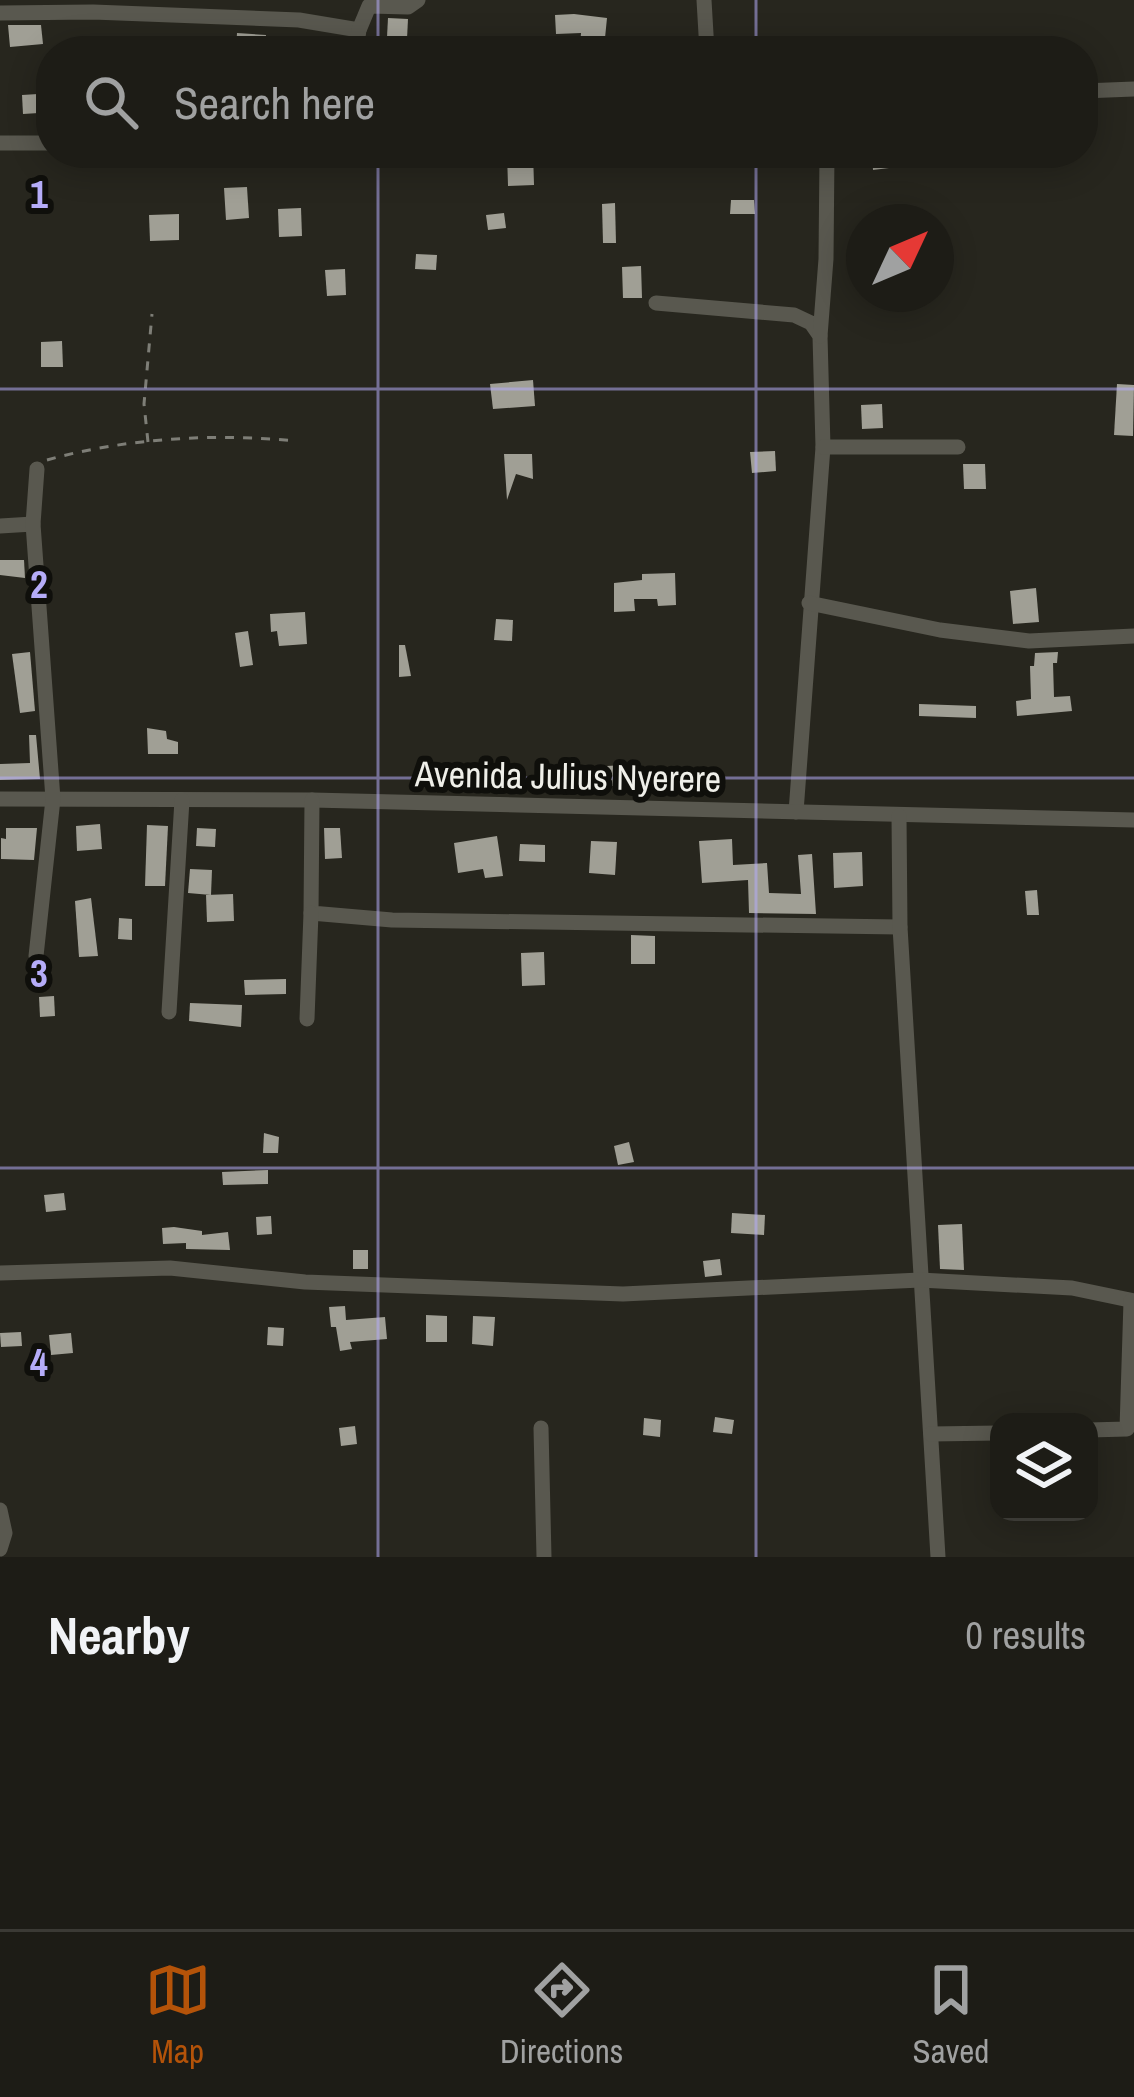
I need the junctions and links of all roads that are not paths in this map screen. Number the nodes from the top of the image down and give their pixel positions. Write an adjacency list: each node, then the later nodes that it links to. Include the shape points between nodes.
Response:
1 (418, 0): 5 (street, via 370,6)
2 (704, 0): 7 (street)
3 (219, 9): 4 (street); 5 (street)
4 (0, 13)
5 (359, 30): 6 (street)
6 (358, 36)
7 (706, 36)
8 (1134, 89): 9 (street)
9 (1098, 90)
10 (0, 143): 11 (street)
11 (36, 143)
12 (827, 168): 14 (street)
13 (656, 303): 14 (street, via 794,315)
14 (820, 336): 15 (street)
15 (823, 447): 16 (street); 20 (street)
16 (958, 447)
17 (37, 470): 18 (street)
18 (33, 524): 19 (street); 23 (street)
19 (0, 526)
20 (809, 603): 21 (street, via 1029,640); 26 (street)
21 (1134, 636)
22 (0, 799): 23 (street, Avenida Julius Nyerere)
23 (53, 800): 24 (street, Avenida Julius Nyerere); 31 (street)
24 (182, 800): 25 (street, Avenida Julius Nyerere); 32 (street)
25 (312, 800): 26 (street, Avenida Julius Nyerere); 29 (street)
26 (796, 812): 27 (street, Avenida Julius Nyerere)
27 (899, 816): 28 (street, Avenida Julius Nyerere); 30 (street)
28 (1134, 820)
29 (311, 913): 30 (street); 33 (street)
30 (900, 927): 35 (street)
31 (36, 956)
32 (169, 1012)
33 (307, 1018)
34 (0, 1273): 35 (street, via 170,1268 304,1282 622,1294)
35 (920, 1280): 36 (street, via 1072,1288); 41 (street)
36 (1132, 1301): 38 (street)
37 (541, 1428): 44 (street)
38 (1130, 1429): 39 (street)
39 (1098, 1430)
40 (990, 1432): 41 (street)
41 (931, 1434): 45 (street)
42 (0, 1510): 43 (street)
43 (0, 1549)
44 (544, 1557)
45 (938, 1557)

